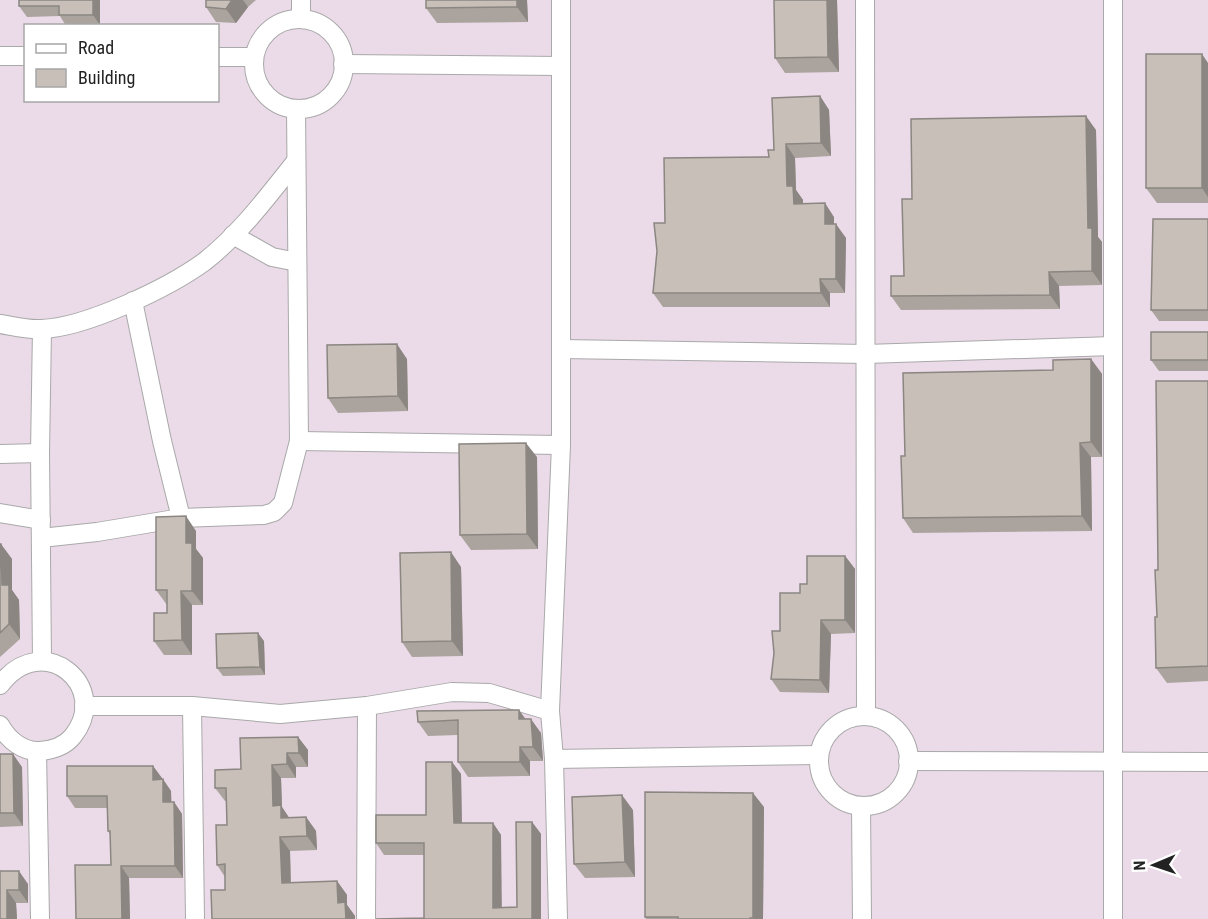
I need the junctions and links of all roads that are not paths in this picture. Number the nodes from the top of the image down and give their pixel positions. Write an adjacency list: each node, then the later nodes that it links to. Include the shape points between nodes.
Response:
1 (561, 0): 10 (street)
2 (865, 0): 20 (street)
3 (1113, 0): 18 (street)
4 (301, 9): 8 (street, via 268,30); 9 (street, via 333,35 342,50)
5 (0, 56): 6 (street)
6 (24, 56)
7 (219, 57): 8 (street)
8 (254, 57): 11 (street, via 256,77 263,92 278,104)
9 (343, 64): 10 (street); 11 (street, via 339,84 327,99 312,107)
10 (561, 66): 19 (street)
11 (296, 109): 12 (street)
12 (297, 161): 13 (street); 14 (street)
13 (233, 235): 14 (street, via 272,257); 15 (street, via 204,262)
14 (297, 262): 21 (street)
15 (132, 301): 17 (street, via 110,311); 26 (street)
16 (0, 324): 17 (street)
17 (42, 329): 23 (street)
18 (1113, 346): 20 (street); 41 (street)
19 (561, 349): 20 (street); 22 (street)
20 (866, 354): 35 (street)
21 (299, 441): 22 (street); 26 (street, via 283,503 274,512)
22 (561, 445): 34 (street)
23 (40, 453): 24 (street); 27 (street)
24 (0, 454)
25 (0, 513): 27 (street)
26 (181, 518): 28 (street)
27 (40, 520): 28 (street)
28 (41, 538): 29 (street)
29 (42, 661): 30 (street, via 26,663 10,672); 31 (street, via 61,666 75,677 83,692)
30 (0, 685)
31 (84, 706): 32 (street); 37 (street, via 80,727 68,742)
32 (192, 706): 33 (street, via 280,714); 45 (street)
33 (367, 706): 34 (street, via 452,692 489,693); 46 (street)
34 (550, 711): 39 (street)
35 (866, 716): 38 (street, via 850,718 834,728); 40 (street, via 884,721 898,732)
36 (0, 725): 37 (street, via 19,746)
37 (37, 751): 44 (street)
38 (819, 754): 39 (street); 43 (street, via 820,775 828,790)
39 (554, 759): 47 (street)
40 (908, 761): 41 (street); 43 (street, via 904,782 892,797)
41 (1113, 762): 42 (street); 49 (street)
42 (1208, 762)
43 (861, 807): 48 (street)
44 (40, 919)
45 (195, 919)
46 (366, 919)
47 (558, 919)
48 (862, 919)
49 (1113, 919)

